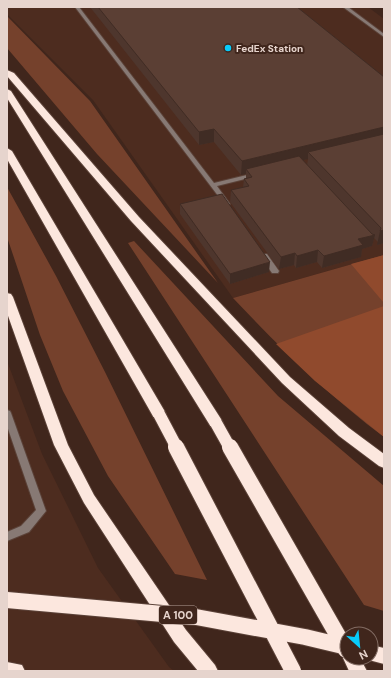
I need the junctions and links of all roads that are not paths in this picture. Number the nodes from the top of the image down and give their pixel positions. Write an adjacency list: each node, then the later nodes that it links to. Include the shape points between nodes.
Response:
1 (77, 7): 8 (lane)
2 (345, 7): 3 (lane)
3 (384, 36)
4 (7, 72): 14 (highway, via 135,219 286,380 344,432)
5 (7, 91): 17 (highway, bridge, via 216,423)
6 (7, 152): 22 (highway, bridge, via 159,414)
7 (264, 172): 8 (lane)
8 (213, 185): 9 (lane)
9 (231, 209)
10 (262, 253): 11 (lane)
11 (275, 271)
12 (7, 297): 21 (highway, via 60,445 89,499 180,636)
13 (7, 413): 15 (lane, via 41,511 25,529)
14 (384, 462)
15 (7, 537)
16 (7, 600): 18 (highway, A 100, bridge, via 196,617)
17 (339, 637)
18 (339, 645)
19 (7, 670): 20 (highway)
20 (16, 671)
21 (209, 671)
22 (293, 671)

